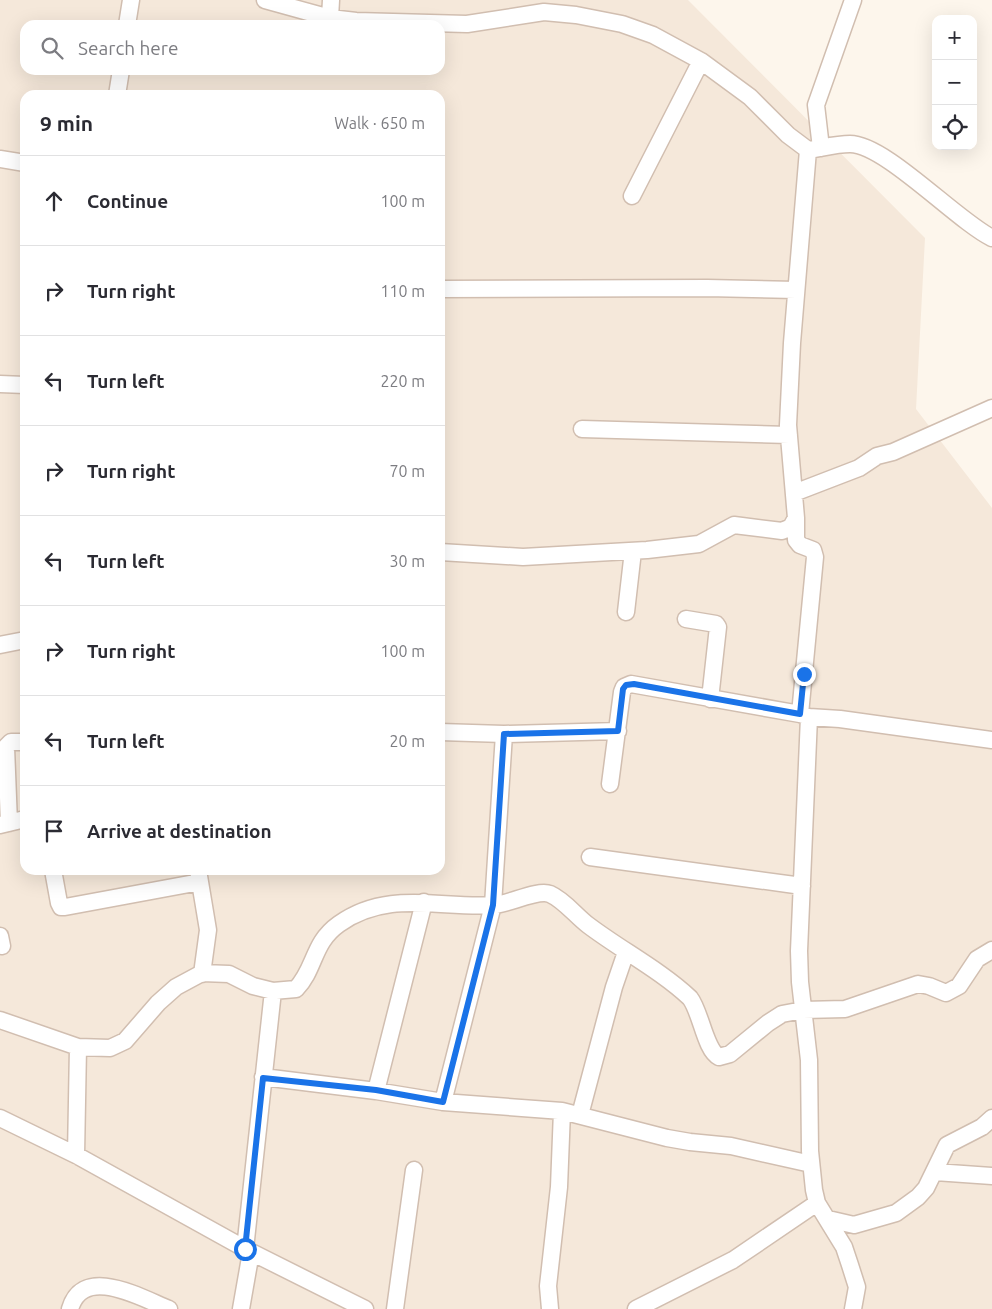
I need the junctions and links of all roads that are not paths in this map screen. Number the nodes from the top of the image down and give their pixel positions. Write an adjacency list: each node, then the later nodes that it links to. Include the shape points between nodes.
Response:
1 (130, 0): 7 (street)
2 (265, 0): 5 (street)
3 (331, 0): 6 (street)
4 (853, 0): 13 (street, via 816,105)
5 (285, 3): 6 (street)
6 (330, 18): 8 (street)
7 (128, 20)
8 (347, 20)
9 (445, 23): 10 (street, via 467,24 544,12 576,15 622,24 653,35)
10 (701, 61): 13 (street, via 744,93 788,134); 16 (street)
11 (120, 75): 12 (street)
12 (118, 90)
13 (814, 149): 17 (street, via 851,143 874,151); 19 (street)
14 (0, 159): 15 (street)
15 (20, 162)
16 (632, 196)
17 (992, 238)
18 (445, 289): 19 (street)
19 (796, 290): 24 (street)
20 (0, 384): 21 (street)
21 (20, 385)
22 (992, 408): 25 (street, via 877,456 860,468)
23 (582, 429): 24 (street)
24 (789, 435): 25 (street)
25 (794, 492): 26 (street)
26 (796, 518): 27 (street, via 790,527 782,531 738,524 699,544); 34 (street, via 796,542 813,550 815,557)
27 (633, 551): 28 (street, via 523,557); 29 (street)
28 (445, 552)
29 (626, 612)
30 (686, 619): 33 (street, via 718,627)
31 (20, 641): 32 (street)
32 (0, 645)
33 (710, 699): 34 (street); 35 (street, via 629,684 622,692)
34 (804, 716): 38 (street, via 840,718); 46 (street)
35 (618, 731): 37 (street); 40 (street)
36 (445, 732): 37 (street)
37 (504, 734): 48 (street)
38 (992, 740)
39 (20, 742): 42 (street, via 11,742 6,747)
40 (610, 784)
41 (20, 821): 42 (street)
42 (4, 824)
43 (590, 858): 46 (street)
44 (54, 875): 45 (street, via 59,903 65,907)
45 (199, 876): 51 (street, via 208,930)
46 (802, 886): 53 (street, via 799,970)
47 (424, 902): 48 (street); 52 (street, via 385,904 345,920 318,945 296,989); 57 (street)
48 (493, 905): 50 (street, via 551,894); 58 (street)
49 (992, 950): 53 (street, via 978,959 959,986 946,993 918,984 845,1009)
50 (626, 952): 53 (street, via 690,998 712,1050 718,1056 730,1054 777,1016); 60 (street)
51 (202, 974): 52 (street, via 229,974 253,986); 55 (street, via 176,986 118,1046)
52 (273, 991): 56 (street)
53 (803, 1010): 64 (street, via 809,1060)
54 (0, 1020): 55 (street)
55 (78, 1047): 63 (street)
56 (263, 1078): 57 (street); 70 (street)
57 (376, 1090): 58 (street)
58 (443, 1102): 59 (street)
59 (562, 1111): 60 (street); 76 (street, via 559,1187 548,1286)
60 (580, 1115): 64 (street, via 667,1138 731,1146)
61 (0, 1118): 63 (street)
62 (992, 1118): 66 (street, via 982,1127 947,1145)
63 (76, 1155): 70 (street)
64 (811, 1164): 68 (street)
65 (414, 1170): 75 (street)
66 (935, 1172): 67 (street); 69 (street, via 918,1197 896,1213 854,1225)
67 (992, 1176)
68 (817, 1202): 69 (street); 77 (street, via 733,1260)
69 (828, 1219): 78 (street, via 844,1247 857,1287)
70 (248, 1250): 73 (street); 74 (street)
71 (70, 1309): 72 (street, via 82,1289 97,1286 112,1288)
72 (169, 1309)
73 (241, 1309)
74 (365, 1309)
75 (395, 1309)
76 (550, 1309)
77 (636, 1309)
78 (853, 1309)

